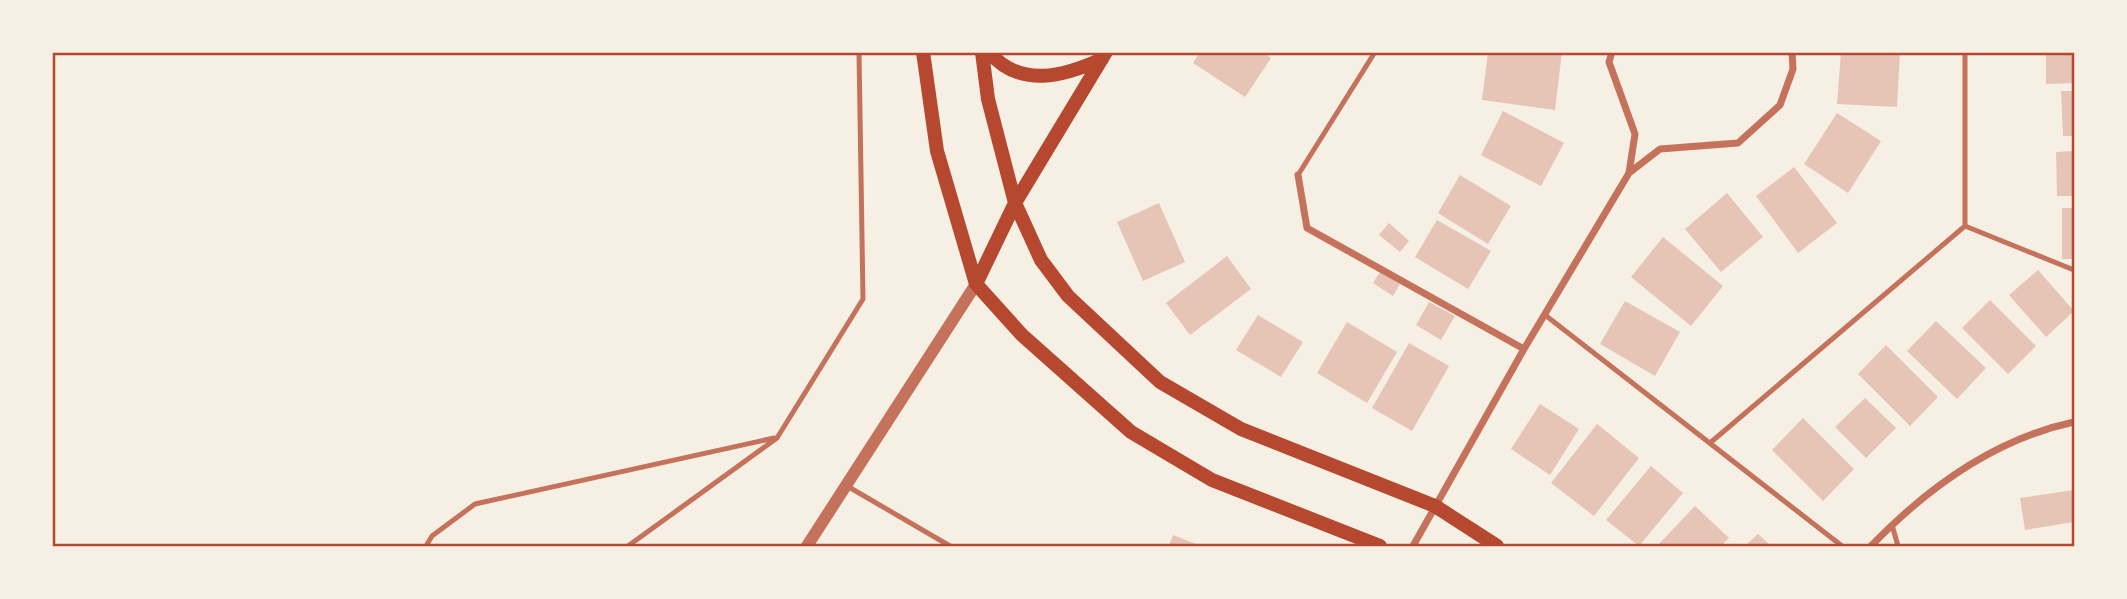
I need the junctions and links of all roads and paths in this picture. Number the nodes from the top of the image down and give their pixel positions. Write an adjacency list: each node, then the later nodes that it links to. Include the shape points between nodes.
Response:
1 (859, 52): 19 (lane, via 863,299)
2 (923, 52): 15 (main road, via 937,151)
3 (982, 52): 12 (main road, via 988,99)
4 (989, 52): 9 (main road, via 1000,66 1039,76 1071,73)
5 (1375, 52): 11 (lane)
6 (1612, 52): 10 (street, via 1609,62 1635,134)
7 (1792, 52): 10 (street, via 1793,69 1780,105 1738,143 1660,149)
8 (1965, 52): 13 (lane)
9 (1105, 56): 12 (main road)
10 (1629, 173): 16 (street)
11 (1298, 176): 17 (street, via 1307,228)
12 (1016, 203): 15 (main road); 22 (main road, via 1041,260 1068,296 1160,382 1241,429)
13 (1965, 226): 14 (lane); 20 (lane)
14 (2074, 270)
15 (976, 284): 21 (street); 28 (main road, via 1022,335 1131,432 1212,480)
16 (1545, 315): 17 (street); 20 (lane)
17 (1524, 349): 22 (street)
18 (2074, 422): 23 (street, via 2016,439 1937,485)
19 (778, 438): 24 (lane, via 475,504 432,536); 25 (lane)
20 (1710, 443): 31 (lane)
21 (845, 485): 26 (street); 27 (lane)
22 (1434, 506): 29 (street); 30 (main road)
23 (1892, 525): 32 (street); 33 (lane)
24 (426, 547)
25 (628, 547)
26 (807, 547)
27 (950, 547)
28 (1380, 547)
29 (1413, 547)
30 (1497, 547)
31 (1842, 547)
32 (1871, 547)
33 (1898, 547)

